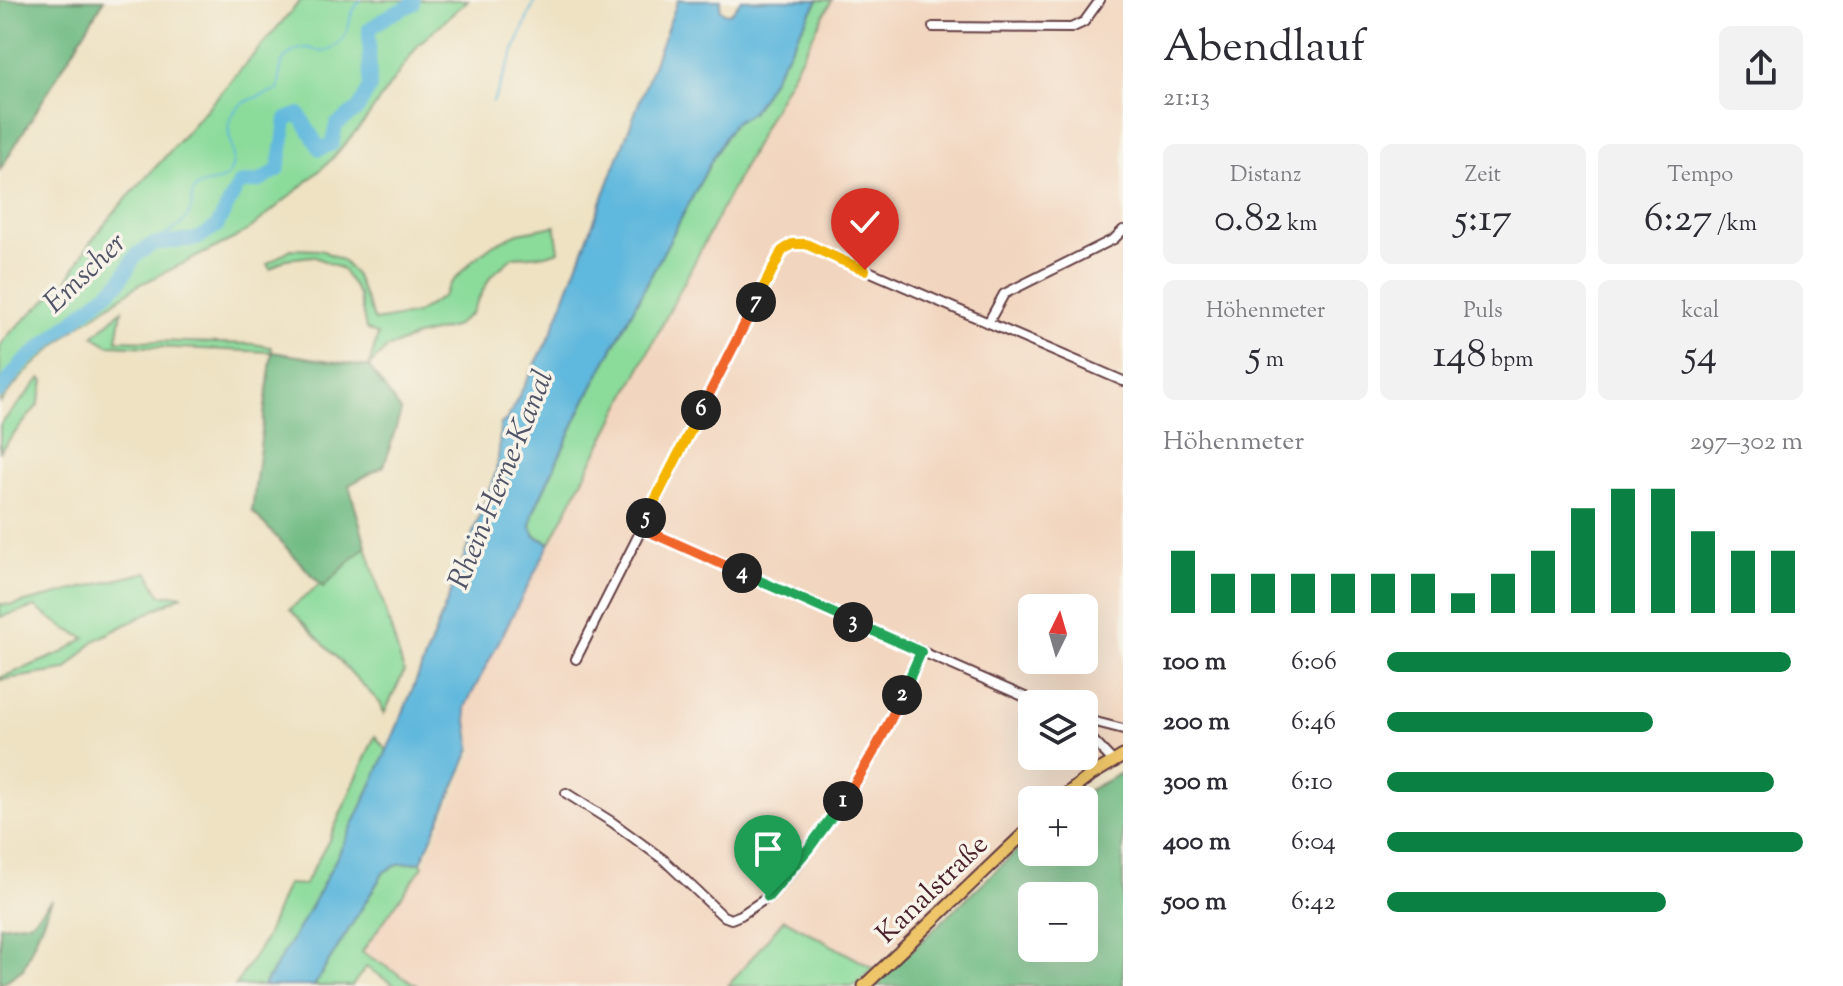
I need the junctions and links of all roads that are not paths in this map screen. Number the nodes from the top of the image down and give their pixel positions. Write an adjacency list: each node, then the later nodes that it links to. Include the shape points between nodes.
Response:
1 (1100, 0): 2 (street, via 1084,22 1071,28)
2 (933, 27)
3 (1123, 230): 4 (street, via 1004,294)
4 (988, 323): 5 (street); 6 (street, via 806,244 792,244 782,251)
5 (1123, 381)
6 (641, 528): 7 (street); 8 (street)
7 (921, 652): 9 (street); 15 (street, via 860,776 809,848 768,897 731,919 664,860)
8 (576, 659)
9 (1018, 694)
10 (1098, 723): 11 (street)
11 (1123, 729)
12 (1098, 742): 13 (street)
13 (1118, 759): 14 (main road)
14 (1075, 786)
15 (566, 793)
16 (1018, 839): 17 (main road, Kanalstraße)
17 (864, 986)

